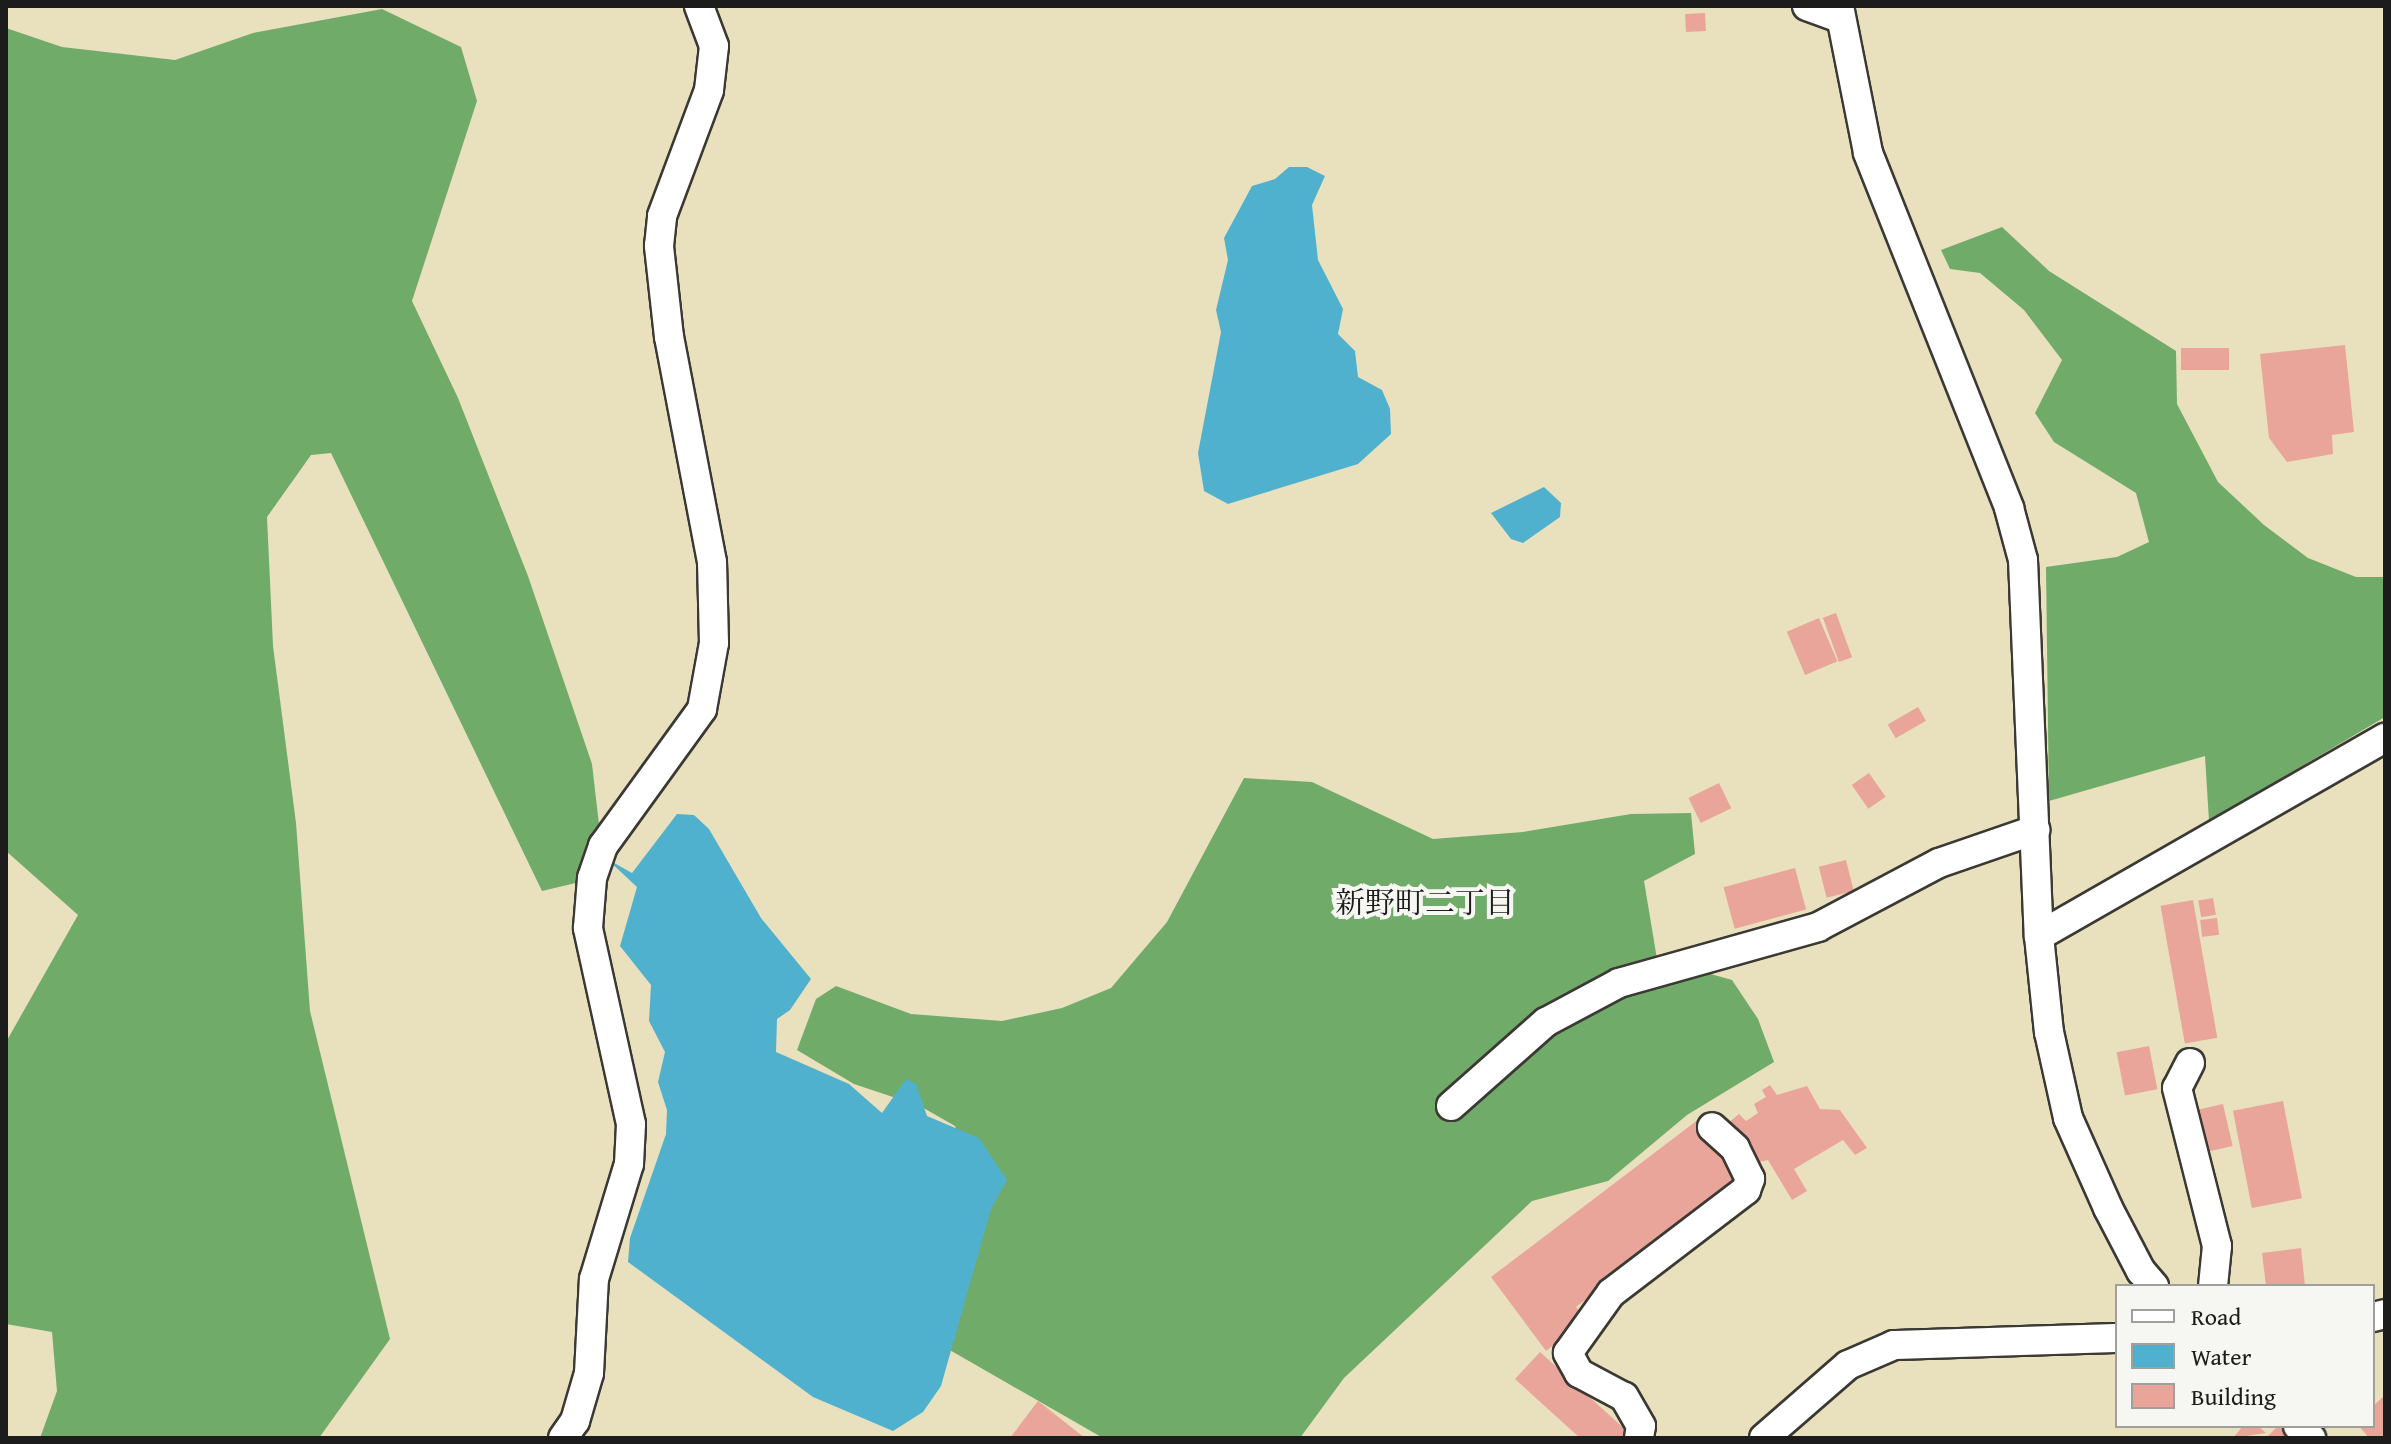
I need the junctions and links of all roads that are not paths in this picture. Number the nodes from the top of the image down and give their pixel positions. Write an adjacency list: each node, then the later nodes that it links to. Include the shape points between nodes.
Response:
1 (699, 6): 13 (street, via 714,46 709,90 662,216 659,246 669,337 712,562 714,643 702,709 603,846 592,878 588,928 631,1124 629,1164 594,1279 589,1373 575,1421)
2 (1807, 6): 3 (street)
3 (1838, 12): 5 (street, via 1868,153 2009,508 2023,560)
4 (2385, 738): 6 (street)
5 (2035, 830): 6 (street); 8 (street, via 1939,863 1818,927 1619,983 1546,1022)
6 (2039, 936): 10 (street, via 2049,1032 2068,1118 2108,1208)
7 (2190, 1063): 11 (street, via 2177,1088 2217,1246)
8 (1451, 1106)
9 (1712, 1127): 14 (street, via 1735,1148 1750,1179 1746,1190 1611,1293 1568,1353 1579,1373 1624,1397 1641,1426)
10 (2152, 1284)
11 (2213, 1284)
12 (2115, 1338): 15 (street, via 1894,1345 1848,1365)
13 (563, 1438)
14 (1639, 1438)
15 (1764, 1438)

